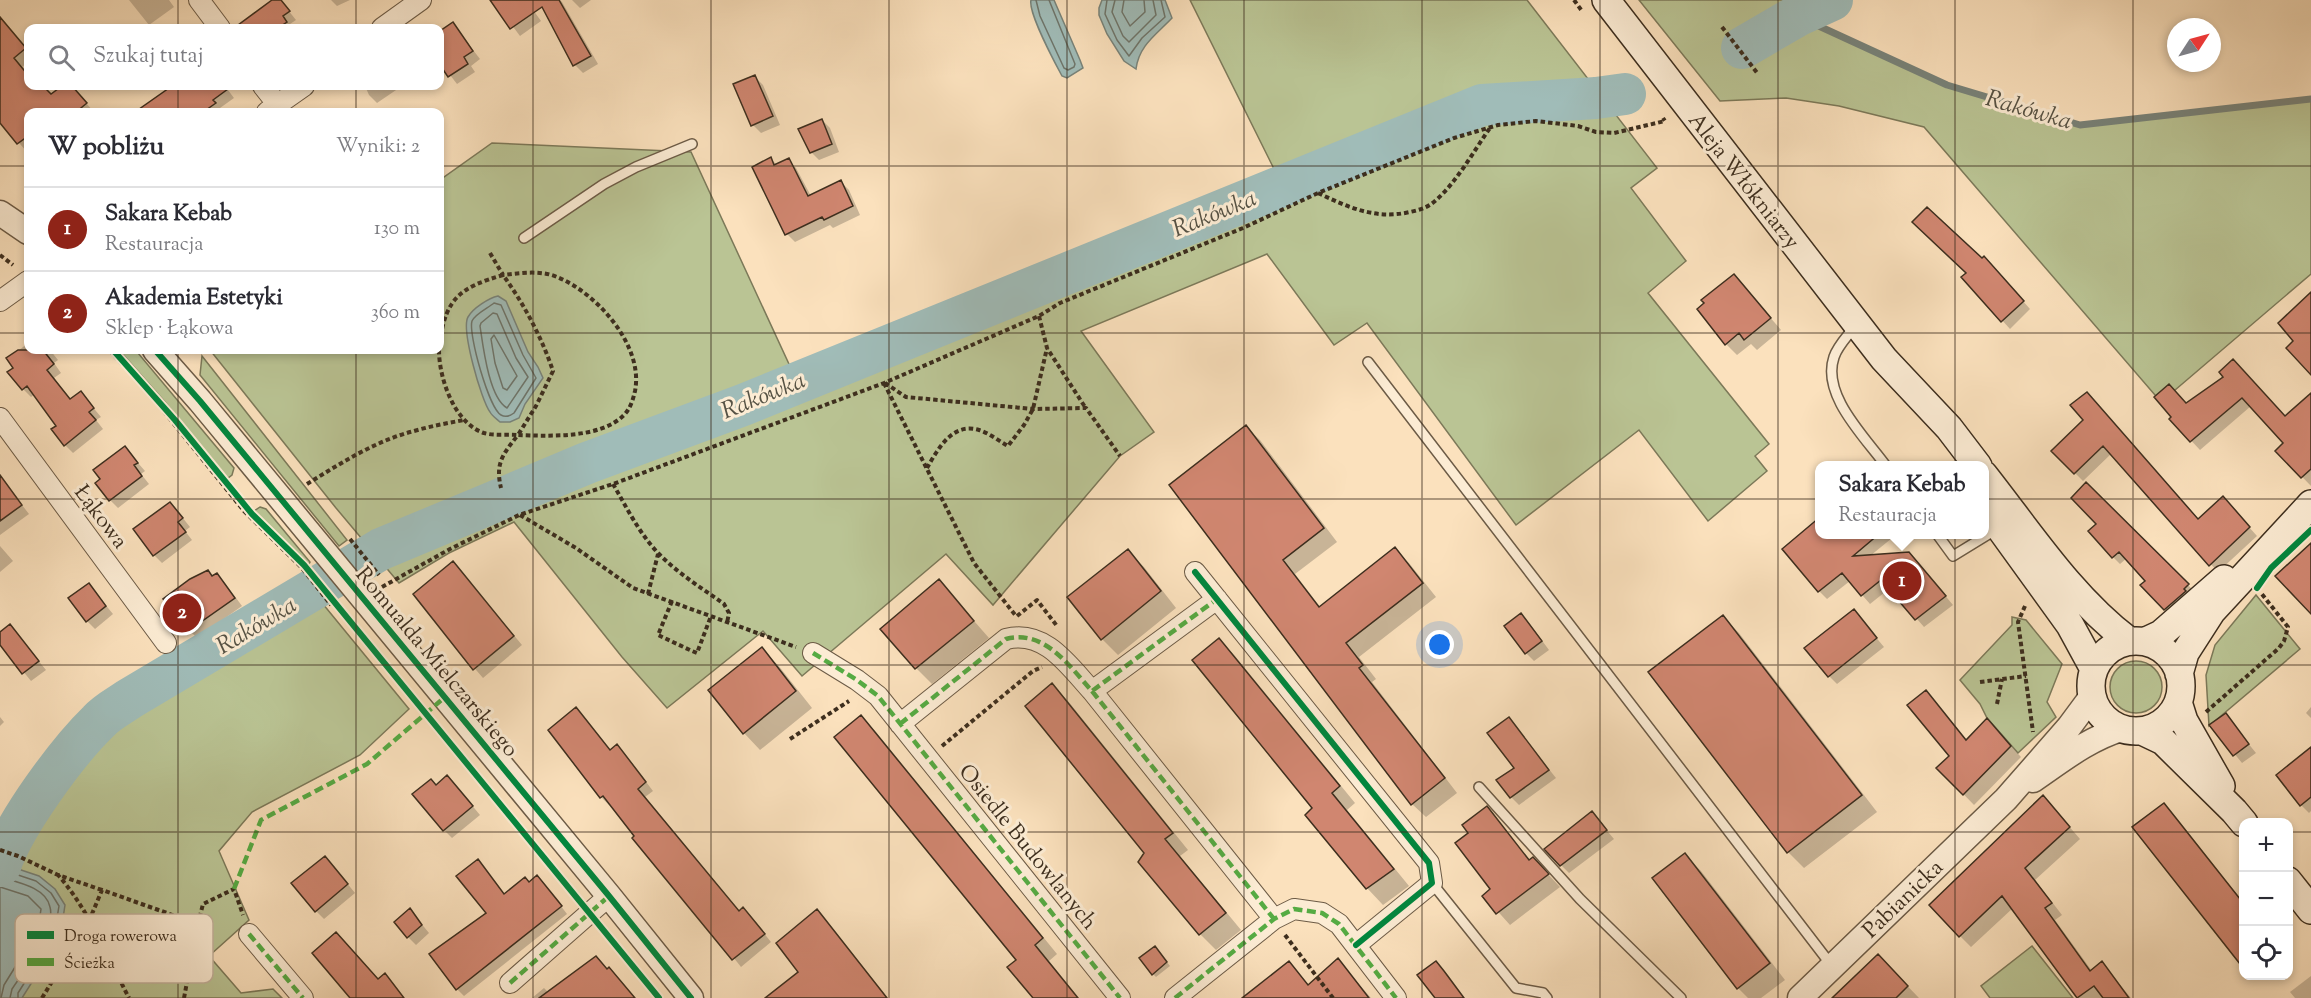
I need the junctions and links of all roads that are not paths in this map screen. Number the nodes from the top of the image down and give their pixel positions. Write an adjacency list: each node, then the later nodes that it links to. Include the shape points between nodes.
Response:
1 (199, 0): 4 (street)
2 (421, 0): 5 (street)
3 (1606, 0): 16 (main road, Aleja Włókniarzy)
4 (217, 24)
5 (388, 24)
6 (265, 90): 8 (street)
7 (299, 90): 9 (street)
8 (273, 108)
9 (274, 108)
10 (692, 144): 13 (lane, via 604,184)
11 (0, 213): 12 (street)
12 (24, 229)
13 (524, 238)
14 (24, 274): 15 (street)
15 (0, 301)
16 (1857, 324): 18 (main road, Aleja Włókniarzy); 21 (lane, via 1833,358 1832,384 1839,402)
17 (159, 354): 46 (street, Romualda Mielczarskiego, via 326,554 340,601)
18 (1884, 359): 22 (main road, Aleja Włókniarzy); 23 (main road, Aleja Włókniarzy, via 1949,428)
19 (1368, 362): 51 (lane)
20 (3, 429): 32 (street, Łąkowa)
21 (1883, 461)
22 (1953, 461)
23 (1974, 461)
24 (1989, 488): 26 (main road)
25 (2305, 510): 31 (main road, via 2161,633); 35 (main road, via 2212,611 2185,652)
26 (2000, 516): 31 (main road, via 2110,626); 34 (main road)
27 (1941, 539): 28 (lane, via 1953,556)
28 (1973, 539)
29 (1195, 572): 30 (street)
30 (1217, 599): 36 (street); 44 (street, via 1428,863)
31 (2138, 641): 34 (main road, via 2113,646); 35 (main road, via 2161,648 2174,661)
32 (166, 643)
33 (813, 653): 39 (street, Osiedle Budowlanych, via 878,696)
34 (2094, 669): 37 (main road)
35 (2179, 674): 38 (main road)
36 (1092, 690): 39 (street, via 1051,647 1030,637 1016,636 1006,639); 48 (street)
37 (2092, 696): 40 (main road, via 2105,719); 42 (street, Pabianicka)
38 (2178, 702): 40 (main road, via 2160,724); 43 (main road, via 2184,721)
39 (900, 724): 55 (street, Osiedle Budowlanych)
40 (2132, 730): 42 (street, Pabianicka, via 2102,735); 43 (main road, via 2163,741)
41 (1479, 787): 59 (lane, via 1580,899)
42 (2006, 799): 51 (street, Pabianicka)
43 (2239, 817)
44 (1432, 883): 50 (street); 58 (lane, via 1516,988 1543,993)
45 (2293, 886): 47 (main road)
46 (609, 896): 52 (street); 54 (street, Romualda Mielczarskiego)
47 (2311, 910)
48 (1279, 927): 50 (street, via 1294,909 1322,913 1339,924); 56 (street)
49 (249, 934): 53 (street)
50 (1356, 945): 57 (street)
51 (1832, 966): 60 (street, Pabianicka)
52 (510, 983)
53 (303, 998)
54 (691, 998)
55 (1120, 998)
56 (1175, 998)
57 (1396, 998)
58 (1547, 998)
59 (1681, 998)
60 (1800, 998)

